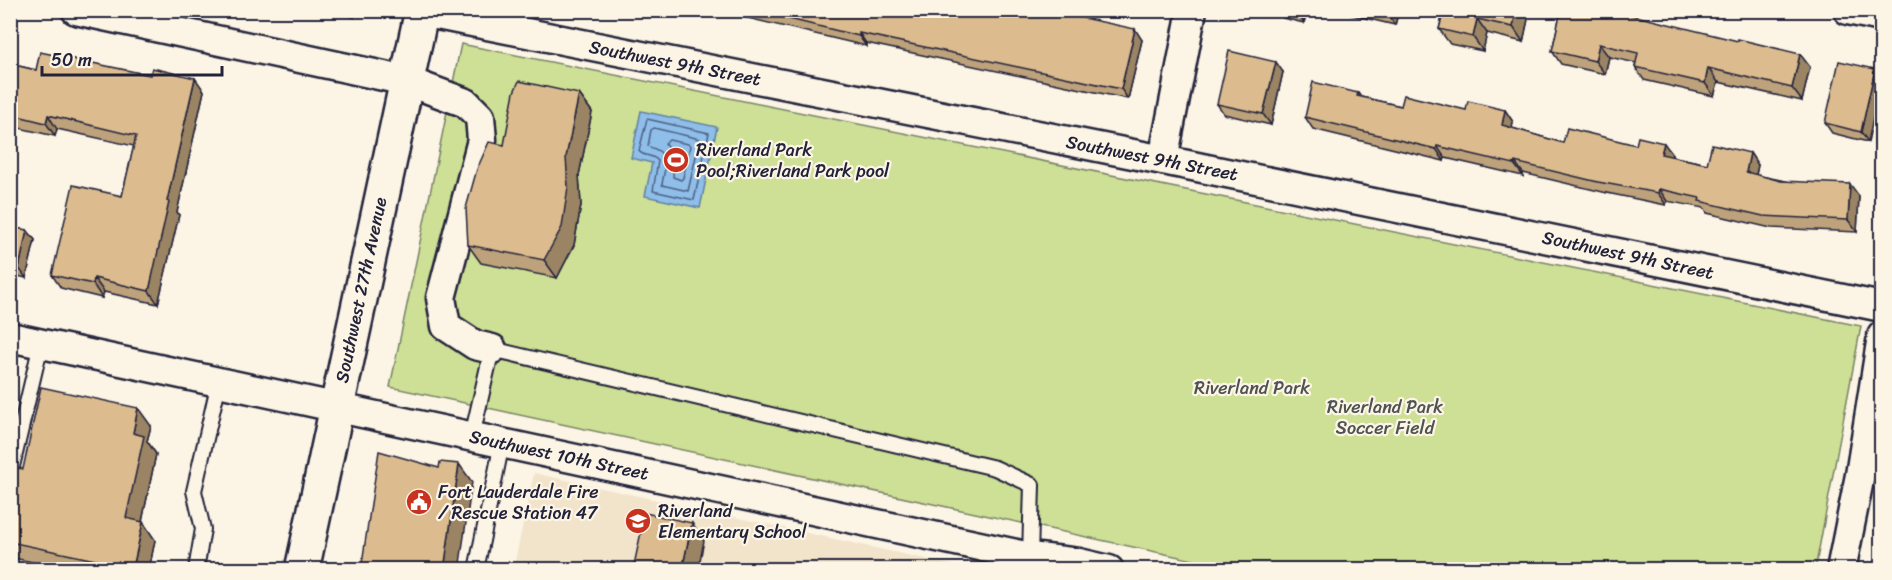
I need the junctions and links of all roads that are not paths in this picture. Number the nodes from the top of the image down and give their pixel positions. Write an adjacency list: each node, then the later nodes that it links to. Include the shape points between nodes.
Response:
1 (76, 10): 7 (street)
2 (1192, 10): 8 (street)
3 (1848, 10): 5 (street)
4 (422, 11): 6 (street, Southwest 9th Street); 7 (street, Southwest 27th Avenue)
5 (1881, 17)
6 (497, 19): 8 (street, Southwest 9th Street)
7 (407, 81): 13 (street, via 466,103 480,117 482,140 441,298 446,326 475,345); 15 (street, Southwest 27th Avenue)
8 (1162, 160): 9 (street, Southwest 9th Street)
9 (1881, 307)
10 (1881, 336): 24 (street)
11 (10, 337): 12 (street, Southwest 10th Street)
12 (41, 344): 14 (street, Southwest 10th Street); 18 (lane)
13 (492, 349): 16 (lane); 19 (lane, via 995,468 1032,485)
14 (219, 382): 15 (street, Southwest 10th Street); 20 (lane, via 194,491 203,529)
15 (336, 407): 16 (street, Southwest 10th Street); 21 (street, Southwest 27th Avenue)
16 (472, 436): 17 (street, Southwest 10th Street)
17 (502, 443): 19 (street, Southwest 10th Street); 22 (lane)
18 (10, 475)
19 (1030, 557): 23 (street, Southwest 10th Street)
20 (196, 570)
21 (302, 570)
22 (476, 570)
23 (1109, 570)
24 (1841, 570)

